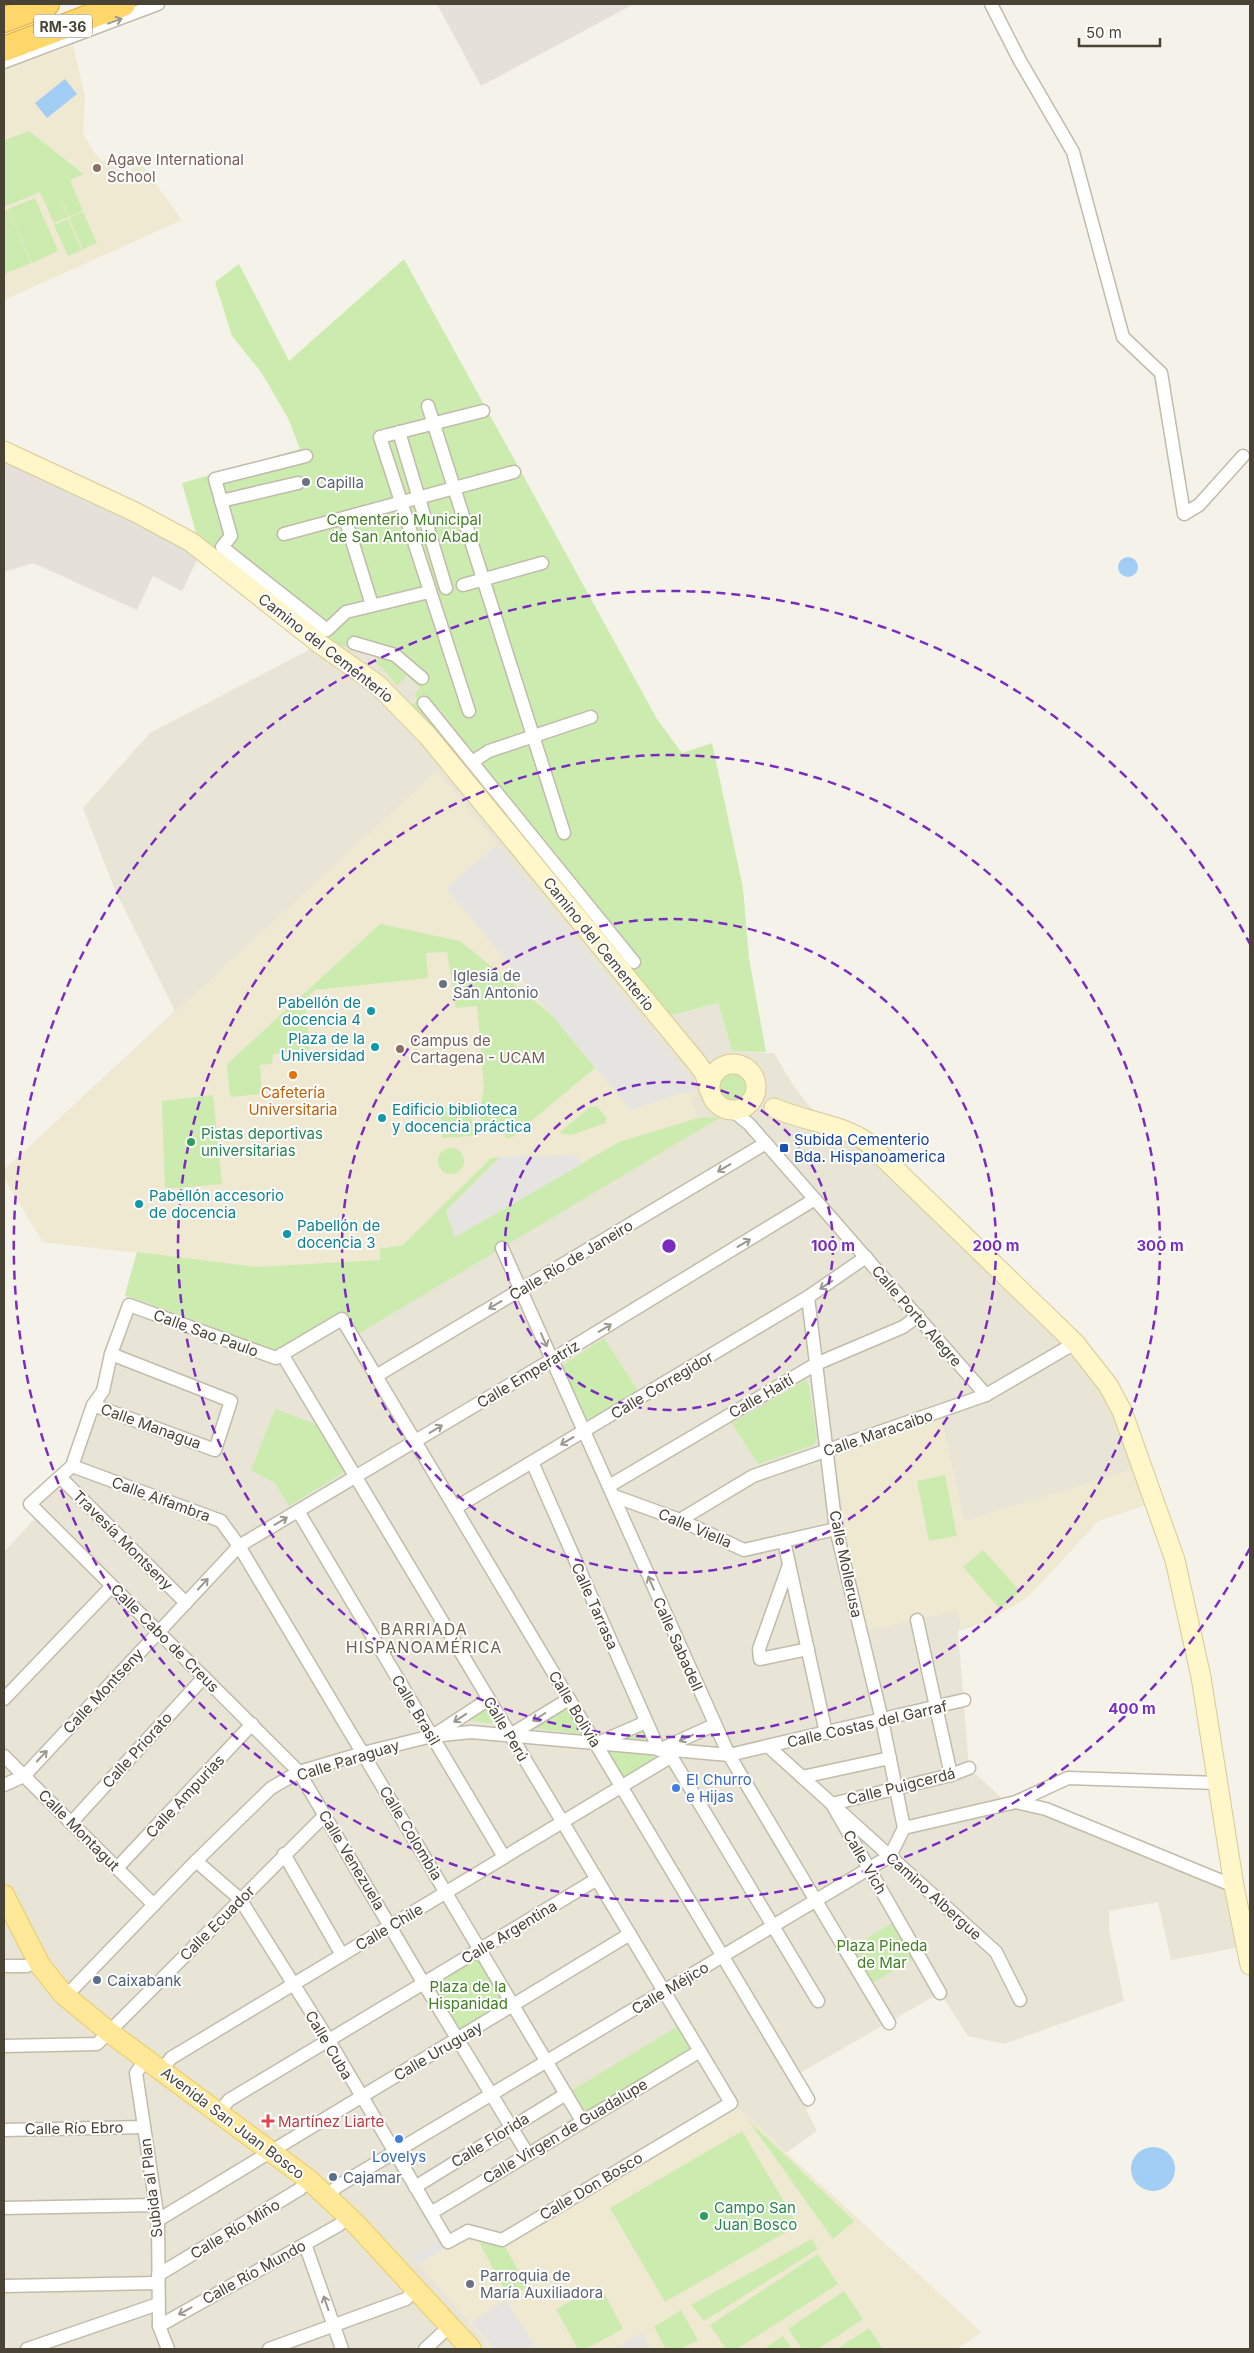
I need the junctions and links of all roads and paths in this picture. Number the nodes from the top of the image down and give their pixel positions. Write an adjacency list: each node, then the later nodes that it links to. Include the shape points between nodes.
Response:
1 (47, 4): 5 (highway, RM-36)
2 (123, 4): 6 (highway, RM-36)
3 (158, 4): 7 (street, one-way to 3)
4 (991, 4): 14 (street, via 1073,152 1123,336 1160,373 1184,514 1199,505)
5 (4, 20)
6 (4, 49)
7 (4, 62)
8 (428, 406): 10 (street)
9 (483, 411): 10 (street)
10 (432, 423): 11 (street); 17 (street)
11 (399, 432): 18 (street); 20 (street, via 380,437)
12 (4, 451): 38 (main road, Camino del Cementerio, via 171,530 209,555 320,644 378,685 427,735)
13 (306, 456): 19 (street, via 215,479)
14 (1243, 456)
15 (514, 472): 17 (street)
16 (298, 483): 19 (street)
17 (453, 489): 18 (street); 24 (street)
18 (419, 498): 20 (street); 26 (street)
19 (221, 501): 28 (street, via 231,536 222,547 327,630 346,612)
20 (401, 503): 21 (street); 27 (street)
21 (345, 518): 22 (street); 28 (street)
22 (284, 534)
23 (542, 563): 24 (street)
24 (482, 580): 25 (street); 34 (street)
25 (463, 584)
26 (446, 588)
27 (429, 592): 28 (street); 32 (street)
28 (372, 605)
29 (354, 643): 30 (street, via 395,656)
30 (422, 678)
31 (424, 703): 35 (street)
32 (469, 711)
33 (591, 717): 34 (street)
34 (531, 736): 35 (street, via 489,751); 36 (street)
35 (472, 762): 37 (street)
36 (564, 833)
37 (634, 962)
38 (697, 1063): 39 (main road, Calle Porto Alegre, via 708,1070); 40 (main road, Camino del Cementerio, via 708,1079)
39 (720, 1067): 40 (main road, via 711,1077); 41 (main road, Calle Porto Alegre, via 734,1064 745,1067 754,1077)
40 (709, 1089): 41 (main road, Calle Porto Alegre, via 717,1104)
41 (747, 1107): 42 (street, Calle Porto Alegre); 49 (main road, via 761,1103 800,1118 844,1128 867,1142)
42 (766, 1143): 43 (street, Calle Porto Alegre); 46 (street, Calle Río de Janeiro, one-way to 46)
43 (815, 1199): 45 (street, Calle Porto Alegre); 52 (street, Calle Emperatriz, one-way to 43)
44 (502, 1248): 46 (street, Calle Sabadell)
45 (866, 1257): 47 (street, Calle Corregidor, one-way to 47); 48 (street, Calle Porto Alegre)
46 (522, 1289): 52 (street, Calle Sabadell, one-way to 52); 54 (street, Calle Río de Janeiro, one-way to 54)
47 (808, 1297): 53 (street, Calle Mollerusa); 57 (street, Calle Corregidor)
48 (918, 1316): 53 (street, Calle Haití, via 903,1327); 55 (street, Calle Porto Alegre)
49 (1075, 1343): 55 (street, Calle Maracaibo); 102 (main road, via 1108,1386 1122,1411 1175,1560 1201,1677)
50 (111, 1354): 51 (street, Calle Sao Paulo, via 128,1305 276,1358); 56 (street, via 103,1391); 56 (street, Calle Managua, via 231,1401 215,1450)
51 (282, 1354): 54 (street, Calle Bolivia, via 342,1319); 63 (street, Calle Perú)
52 (553, 1360): 57 (street, Calle Sabadell); 58 (street, Calle Emperatriz, one-way to 52)
53 (816, 1364): 59 (street, Calle Mollerusa); 64 (street, Calle Haití)
54 (376, 1376): 58 (street, Calle Bolivia)
55 (986, 1395): 59 (street, Calle Maracaibo)
56 (93, 1405): 61 (street)
57 (585, 1430): 60 (street, Calle Corregidor, one-way to 60); 64 (street, Calle Sabadell)
58 (415, 1442): 63 (street, Calle Emperatriz); 65 (street, Calle Bolivia)
59 (826, 1452): 67 (street, Calle Maracaibo, via 753,1476); 68 (street, Calle Mollerusa)
60 (532, 1462): 65 (street, Calle Corregidor); 84 (street, Calle Tarrasa)
61 (72, 1466): 62 (street); 70 (street, Calle Alfambra, via 221,1521)
62 (60, 1477): 72 (street, Calle Cabo de Creus, via 30,1504); 73 (street, Travesía Montseny)
63 (355, 1477): 66 (street, Calle Emperatriz); 79 (street, Calle Perú)
64 (611, 1491): 67 (street, Calle Viella); 86 (street, Calle Sabadell, one-way to 64)
65 (455, 1508): 80 (street, Calle Bolivia)
66 (298, 1511): 70 (street, Calle Emperatriz, one-way to 66); 89 (street, Calle Brasil)
67 (680, 1520): 69 (street, Calle Viella, via 744,1550)
68 (836, 1529): 69 (street, Calle Viella); 83 (street, Calle Mollerusa)
69 (784, 1541): 71 (street)
70 (239, 1546): 73 (street, Calle Montseny, one-way to 70); 93 (street, Calle Colombia)
71 (789, 1565): 76 (street); 76 (street, via 759,1649 760,1659)
72 (112, 1586): 75 (street, Calle Cabo de Creus); 78 (street)
73 (186, 1603): 75 (street, Calle Montseny)
74 (917, 1620): 82 (street)
75 (158, 1632): 77 (street, Calle Cabo de Creus); 100 (street, Calle Montseny, one-way to 75)
76 (808, 1649): 87 (street)
77 (204, 1678): 85 (street, Calle Cabo de Creus); 110 (street, Calle Priorato)
78 (4, 1699)
79 (489, 1699): 88 (street, Calle Perú); 89 (street, one-way to 89)
80 (569, 1699): 88 (street, one-way to 88); 90 (street, Calle Bolivia)
81 (964, 1700): 82 (street, Calle Costas del Garraf)
82 (936, 1708): 83 (street, Calle Costas del Garraf); 99 (street)
83 (882, 1720): 87 (street, Calle Costas del Garraf); 96 (street, Calle Mollerusa)
84 (646, 1722): 90 (street); 92 (street, Calle Tarrasa)
85 (252, 1724): 98 (street, Calle Cabo de Creus); 116 (street, Calle Ampurias)
86 (714, 1725): 92 (street, Calle Paraguay, one-way to 92); 94 (street, Calle Sabadell)
87 (826, 1734): 91 (street, Calle Costas del Garraf)
88 (510, 1735): 89 (street, Calle Paraguay, via 471,1732); 90 (street, Calle Paraguay); 109 (street, Calle Perú)
89 (432, 1736): 93 (street, Calle Paraguay); 114 (street, Calle Brasil)
90 (596, 1744): 92 (street, Calle Paraguay); 104 (street, Calle Bolivia)
91 (769, 1747): 94 (street, Calle Paraguay); 101 (street, Calle Vich)
92 (666, 1752): 94 (street, Calle Paraguay); 104 (street, Calle Chile); 126 (street, Calle Tarrasa)
93 (363, 1754): 98 (street, Calle Paraguay); 120 (street, Calle Colombia)
94 (728, 1755): 123 (street, Calle Sabadell)
95 (4, 1756): 100 (street, Calle Montagut)
96 (890, 1758): 101 (street); 105 (street, Calle Mollerusa)
97 (969, 1768): 99 (street, Calle Puigcerdá)
98 (300, 1772): 108 (street, Calle Venezuela); 115 (street, Calle Paraguay, via 271,1788)
99 (951, 1775): 105 (street, Calle Puigcerdá)
100 (24, 1776): 103 (street, Calle Montseny); 110 (street, Calle Montagut)
101 (802, 1777): 107 (street, Calle Vich)
102 (1217, 1783): 106 (street, via 1068,1778); 119 (main road)
103 (4, 1785)
104 (621, 1787): 109 (street, Calle Chile); 130 (street, Calle Bolivia)
105 (896, 1788): 107 (street, Calle Puigcerdá); 111 (street, Calle Mollerusa)
106 (1016, 1802): 111 (street); 119 (street, via 1046,1809)
107 (832, 1804): 113 (street, Camino Albergue); 117 (street, Calle Vich)
108 (325, 1815): 112 (street, Calle Ecuador); 125 (street, Calle Venezuela)
109 (562, 1822): 114 (street, Calle Chile); 118 (street, Calle Perú)
110 (71, 1823): 116 (street, Calle Montagut)
111 (904, 1828): 113 (street)
112 (284, 1854): 122 (street, Calle Ecuador); 129 (street)
113 (890, 1856): 117 (street, Calle Méjico); 139 (street, Camino Albergue, via 996,1952)
114 (504, 1857): 120 (street, Calle Chile)
115 (196, 1861): 122 (street, Calle Cuba); 124 (street, Calle Paraguay)
116 (117, 1868): 124 (street, Calle Montagut)
117 (869, 1868): 123 (street, Calle Méjico); 137 (street, Calle Vich)
118 (597, 1879): 127 (street, Calle Perú); 128 (street, Calle Argentina)
119 (1234, 1886): 132 (main road)
120 (446, 1893): 125 (street, Calle Chile); 128 (street, Calle Colombia)
121 (4, 1895): 131 (main road, Avenida San Juan Bosco)
122 (240, 1899): 135 (street, Calle Cuba); 143 (street, Calle Ecuador)
123 (814, 1901): 126 (street, Calle Méjico); 142 (street, Calle Sabadell)
124 (154, 1905): 138 (street, Calle Paraguay)
125 (391, 1926): 129 (street, Calle Chile); 134 (street, Calle Venezuela)
126 (773, 1926): 130 (street, Calle Méjico); 140 (street, Calle Tarrasa)
127 (630, 1934): 136 (street, Calle Perú); 141 (street, Calle Uruguay)
128 (480, 1950): 134 (street, Calle Argentina); 141 (street, Calle Colombia)
129 (342, 1955): 135 (street, Calle Chile)
130 (722, 1956): 136 (street, Calle Méjico); 153 (street, Calle Bolivia)
131 (38, 1960): 133 (street, via 27,1966); 138 (main road, Avenida San Juan Bosco)
132 (1250, 1965)
133 (4, 1966)
134 (424, 1984): 144 (street, Calle Argentina); 145 (street, Calle Venezuela)
135 (292, 1985): 144 (street, Calle Cuba); 149 (street, Calle Chile, via 171,2058)
136 (664, 1991): 147 (street, Calle Perú); 148 (street, Calle Méjico)
137 (940, 1993)
138 (66, 1996): 143 (main road, Avenida San Juan Bosco)
139 (1020, 2000)
140 (818, 2001)
141 (512, 2006): 145 (street, Calle Uruguay); 148 (street, Calle Colombia)
142 (889, 2023)
143 (109, 2032): 146 (street, Calle Ecuador, via 97,2044); 149 (main road, Avenida San Juan Bosco)
144 (328, 2039): 152 (street, Calle Cuba); 155 (street, Calle Argentina, via 229,2100)
145 (458, 2039): 151 (street, Calle Venezuela); 152 (street, Calle Uruguay)
146 (4, 2046)
147 (700, 2051): 154 (street, Calle Perú); 156 (street, Calle Virgen de Guadalupe)
148 (547, 2062): 150 (street, Calle Colombia); 151 (street, Calle Méjico)
149 (154, 2064): 155 (main road, Avenida San Juan Bosco); 157 (street, Subida al Plan, via 136,2073)
150 (566, 2094): 156 (street, Calle Colombia); 158 (street, Calle Florida)
151 (492, 2095): 158 (street, Calle Venezuela); 162 (street, Calle Méjico)
152 (361, 2098): 160 (street, Calle Uruguay); 162 (street, Calle Cuba)
153 (808, 2099)
154 (731, 2102): 171 (street, Calle Don Bosco, via 502,2240 468,2230)
155 (220, 2112): 160 (main road, Avenida San Juan Bosco)
156 (582, 2121): 161 (street, Calle Virgen de Guadalupe)
157 (144, 2126): 159 (street, Calle Río Ebro); 166 (street, Subida al Plan)
158 (511, 2127): 161 (street, Calle Venezuela); 164 (street, Calle Florida)
159 (4, 2130)
160 (272, 2151): 163 (main road, Avenida San Juan Bosco); 170 (street, Calle Uruguay)
161 (527, 2153): 168 (street, Calle Virgen de Guadalupe)
162 (395, 2154): 164 (street, Calle Cuba); 165 (street, Calle Méjico, via 338,2186)
163 (308, 2179): 165 (main road, Avenida San Juan Bosco); 173 (street, Calle Río Miño, via 300,2189)
164 (415, 2187): 168 (street, Calle Cuba)
165 (327, 2196): 169 (main road, Avenida San Juan Bosco)
166 (155, 2205): 167 (street); 170 (street, Subida al Plan)
167 (4, 2208)
168 (431, 2213): 171 (street, Calle Cuba)
169 (348, 2216): 172 (street, Calle Río Mundo, via 339,2225); 175 (main road, Avenida San Juan Bosco)
170 (158, 2220): 173 (street, Subida al Plan)
171 (448, 2242)
172 (305, 2244): 177 (street, one-way to 172); 178 (street, Calle Río Mundo, one-way to 178)
173 (158, 2279): 174 (street); 176 (street, Subida al Plan)
174 (4, 2286)
175 (416, 2289): 177 (street, via 406,2299); 179 (main road, Avenida San Juan Bosco)
176 (158, 2304): 178 (street, Subida al Plan); 180 (street)
177 (334, 2325): 182 (street); 183 (street)
178 (159, 2326): 181 (street, Subida al Plan)
179 (450, 2326): 184 (street); 185 (main road, Avenida San Juan Bosco)
180 (27, 2349)
181 (168, 2349)
182 (269, 2349)
183 (342, 2349)
184 (425, 2349)
185 (471, 2349)

